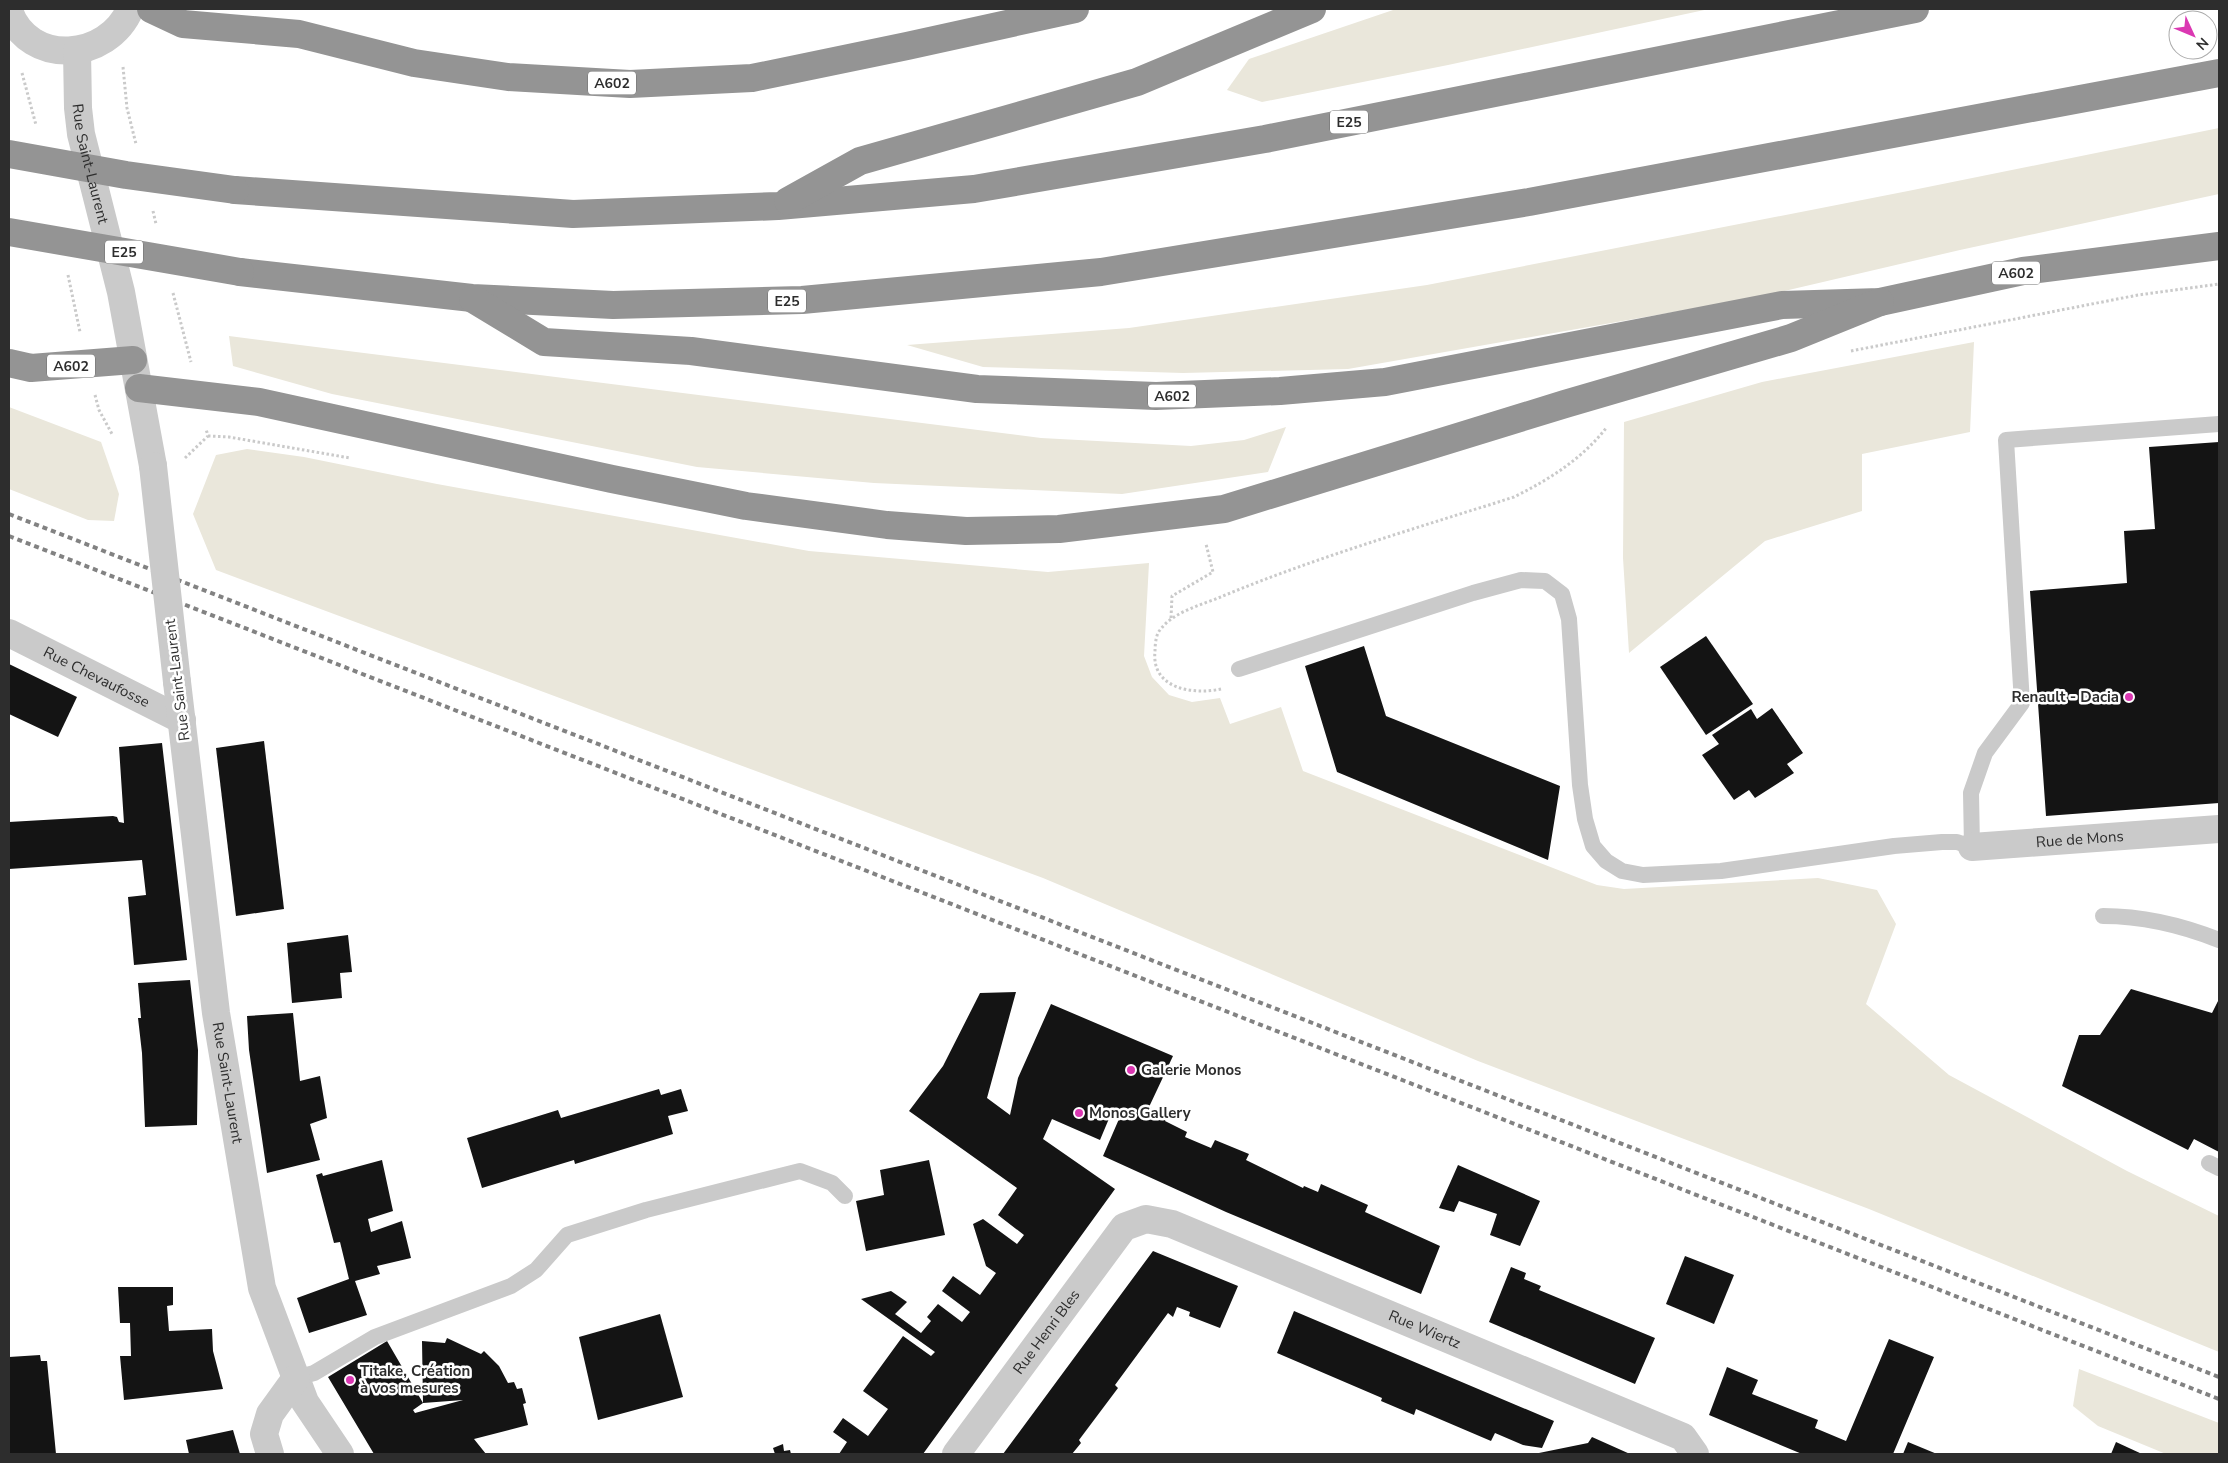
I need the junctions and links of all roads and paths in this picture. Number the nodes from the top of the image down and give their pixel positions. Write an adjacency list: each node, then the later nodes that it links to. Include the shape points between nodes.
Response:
1 (130, 9): 7 (street, via 114,34 98,45)
2 (151, 9): 3 (highway, A602, via 183,24 299,34 433,66 508,77 630,84 752,78)
3 (1075, 9)
4 (1312, 9): 10 (highway, via 1137,82 860,161)
5 (1914, 9): 10 (highway, E25, via 1265,139 974,189)
6 (9, 11): 7 (street, via 23,33 40,45 59,51)
7 (76, 51): 17 (street, Rue Saint-Laurent, via 82,134 121,292)
8 (2219, 73): 14 (highway, E25, via 1529,202 1101,272 802,300 613,305)
9 (9, 154): 10 (highway, E25, bridge, via 235,190 574,214)
10 (778, 206)
11 (9, 232): 14 (highway, E25, bridge, via 240,272)
12 (2219, 246): 15 (highway, A602, via 2023,272)
13 (2219, 284): 16 (path, via 2138,296)
14 (472, 298): 15 (highway, A602, via 544,342 690,351 977,389 1156,396 1280,391 1385,382 1782,304)
15 (1880, 302): 19 (highway, A602, via 1791,338 1224,509 1059,529 966,531 746,506 259,402)
16 (1846, 352)
17 (134, 360): 18 (highway, A602, via 31,368); 19 (street, Rue Saint-Laurent)
18 (9, 363)
19 (139, 388): 28 (street, Rue Saint-Laurent, bridge, via 153,466)
20 (1610, 422): 25 (path, via 1569,465 1514,497 1262,580)
21 (2219, 424): 32 (lane, via 2006,440 2022,703 1985,753 1970,793)
22 (208, 436): 23 (path)
23 (356, 459)
24 (1204, 536): 25 (path, via 1214,572 1172,596)
25 (1171, 618): 27 (path, via 1158,631 1154,663 1174,687 1190,692 1222,688)
26 (9, 633): 28 (street, Rue Chevaufosse)
27 (1238, 669): 32 (lane, via 1473,593 1521,580 1545,581 1562,594 1569,618 1585,819 1593,846 1606,861 1622,871 1643,875 1680,874 1777,864 1894,846 1957,842)
28 (182, 720): 37 (street, Rue Saint-Laurent, via 216,1013 262,1288)
29 (2219, 829): 30 (street, Rue de Mons)
30 (2187, 831): 31 (street, Rue de Mons); 32 (street, Rue de Mons)
31 (2219, 840)
32 (1972, 847)
33 (2103, 916): 34 (lane, via 2131,916 2173,923)
34 (2219, 940)
35 (844, 1196): 37 (lane, via 832,1183 800,1171 646,1210 567,1235 536,1270 511,1286 376,1337 314,1372)
36 (1146, 1220): 40 (street, Rue Henri Bles, via 1124,1227); 41 (street, Rue Wiertz, via 1172,1224 1683,1437)
37 (296, 1378): 38 (street, via 270,1414 264,1434); 39 (street, Rue Saint-Laurent, via 305,1402)
38 (270, 1454)
39 (340, 1454)
40 (956, 1454)
41 (1695, 1454)

